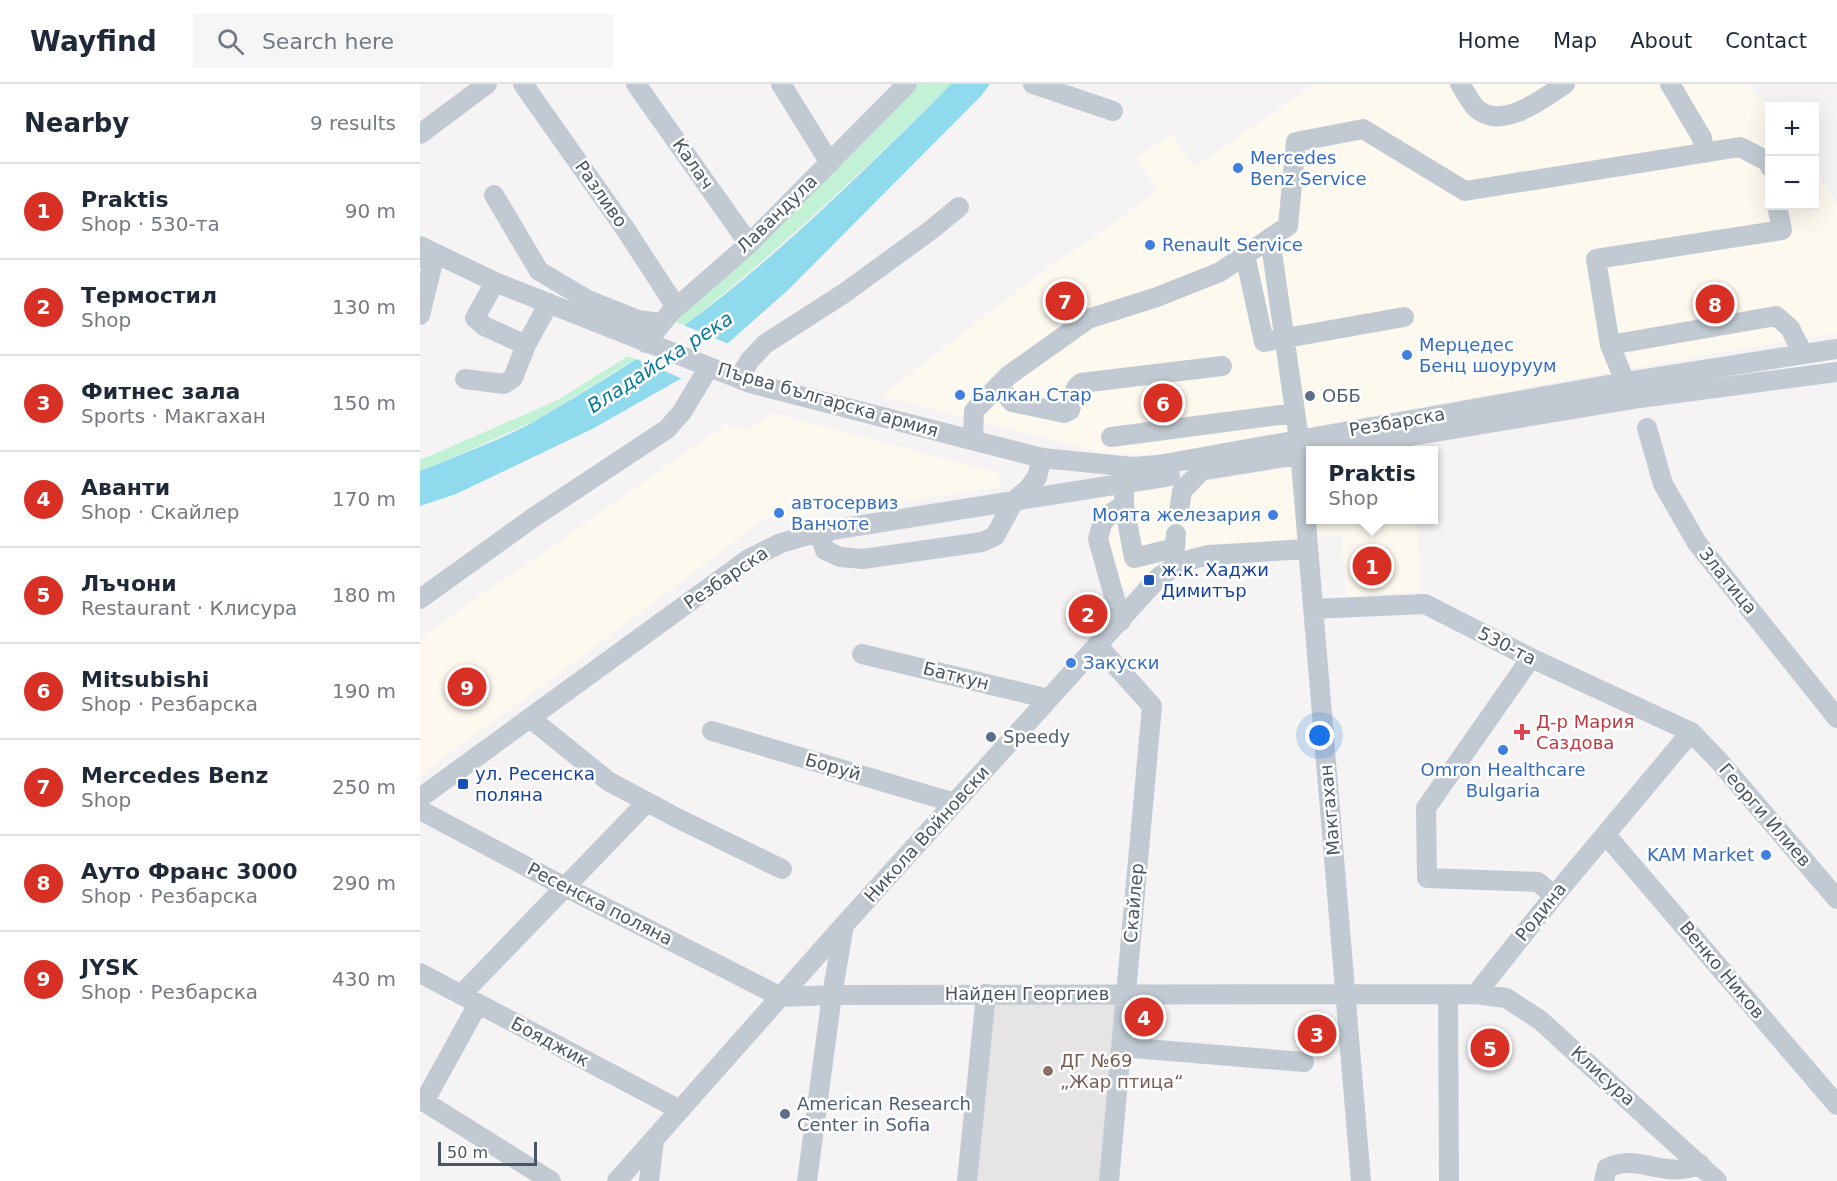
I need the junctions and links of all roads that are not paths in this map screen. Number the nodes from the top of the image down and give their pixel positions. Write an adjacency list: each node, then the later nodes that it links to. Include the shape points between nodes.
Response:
1 (487, 84): 11 (street)
2 (523, 84): 24 (street, Разливо)
3 (636, 84): 19 (street, Калач)
4 (781, 84): 14 (street)
5 (1033, 84): 10 (street)
6 (1460, 84): 7 (street, via 1476,108 1488,115 1507,115 1530,108)
7 (1565, 84)
8 (1670, 84): 12 (street, via 1702,138)
9 (904, 85): 14 (street, Лавандула)
10 (1113, 111)
11 (421, 131)
12 (1704, 153): 13 (street, via 1740,147); 18 (street, via 1466,191 1363,129 1341,133 1296,142 1288,226)
13 (1765, 160)
14 (830, 163): 19 (street, Лавандула)
15 (494, 195): 27 (street, via 539,272 588,300 638,320)
16 (959, 207): 37 (street, via 843,294 765,344)
17 (1778, 210): 31 (street, via 1782,230 1596,259)
18 (1270, 238): 21 (street); 28 (street, Макгахан)
19 (749, 244): 24 (street, Лавандула)
20 (425, 253): 22 (street, Първа българска армия); 25 (street)
21 (1245, 255): 28 (street, via 1264,342); 40 (street, via 1220,272 1088,319)
22 (495, 282): 23 (street, Първа българска армия); 30 (street, via 475,318)
23 (549, 303): 29 (street, Първа българска армия); 30 (street)
24 (676, 307): 27 (street, Лавандула)
25 (420, 315)
26 (1404, 317): 28 (street)
27 (660, 323): 29 (street, Лавандула)
28 (1285, 339): 41 (street, Макгахан)
29 (646, 343): 35 (street, Първа българска армия)
30 (526, 345): 38 (street, via 513,378 504,384)
31 (1611, 345): 33 (street, via 1776,316 1790,328); 39 (street)
32 (1837, 349): 33 (street, Резбарска)
33 (1803, 354): 39 (street, Резбарска)
34 (1222, 366): 40 (street, via 1081,383 1070,410 1064,413 1012,402)
35 (709, 367): 37 (street, Първа българска армия); 59 (street, via 667,429)
36 (1837, 372): 46 (street, Резбарска, via 1640,398)
37 (739, 378): 44 (street, Първа българска армия)
38 (465, 379)
39 (1625, 382): 45 (street, Резбарска)
40 (998, 386): 44 (street, via 974,411)
41 (1295, 413): 43 (street); 47 (street, Макгахан)
42 (1647, 428): 67 (street, Златица, via 1663,484 1697,543)
43 (1111, 437)
44 (973, 440): 48 (street, Първа българска армия)
45 (1317, 446)
46 (1350, 446)
47 (1303, 449): 48 (street, Резбарска, via 1141,466); 49 (street, Резбарска); 53 (street, Макгахан)
48 (1042, 458): 50 (street, Резбарска, via 1079,477); 51 (street, via 1037,477)
49 (1202, 470): 50 (street, Резбарска); 54 (street, via 1182,491)
50 (1124, 483): 51 (street, Резбарска); 52 (street)
51 (1014, 501): 56 (street, Резбарска); 56 (street, via 995,536 982,542 863,559 840,557 825,550)
52 (1124, 506): 57 (street, via 1134,558 1175,548); 61 (street, via 1102,524 1098,539)
53 (1306, 509)
54 (1179, 511)
55 (1307, 524): 58 (street, Макгахан)
56 (819, 532): 66 (street, Резбарска, via 781,543 747,560)
57 (1176, 534)
58 (1308, 549): 60 (street, Макгахан); 61 (street, Никола Войновски, via 1208,555 1182,562 1159,577)
59 (420, 599)
60 (1313, 609): 64 (street, 530-та, via 1425,604); 84 (street, Макгахан)
61 (1120, 621): 62 (street, Никола Войновски)
62 (1098, 646): 65 (street, Никола Войновски); 83 (street, Скайлер, via 1152,706)
63 (862, 654): 65 (street, Баткун)
64 (1531, 658): 69 (street, 530-та); 77 (street, via 1426,808 1427,878 1538,882)
65 (1049, 699): 72 (street, Никола Войновски)
66 (530, 718): 70 (street, Резбарска); 71 (street, via 608,781)
67 (1837, 718)
68 (712, 731): 72 (street, Боруй)
69 (1691, 732): 74 (street, Родина); 78 (street, Георги Илиев)
70 (420, 798)
71 (647, 802): 75 (street); 76 (street)
72 (955, 803): 79 (street, Никола Войновски)
73 (420, 810): 76 (street, Ресенска поляна)
74 (1606, 834): 77 (street, Родина); 92 (street, Венко Ников)
75 (782, 869)
76 (565, 887): 87 (street, Ресенска поляна); 88 (street)
77 (1554, 896): 86 (street, Родина)
78 (1837, 900)
79 (844, 925): 81 (street); 87 (street, Никола Войновски)
80 (420, 973): 88 (street, Бояджик)
81 (832, 994): 82 (street, Найден Георгиев); 87 (street, Найден Георгиев); 100 (street)
82 (986, 994): 83 (street, Найден Георгиев); 101 (street)
83 (1126, 994): 84 (street, Найден Георгиев); 89 (street, Скайлер)
84 (1346, 994): 85 (street); 103 (street, Макгахан)
85 (1448, 994): 86 (street); 104 (street)
86 (1476, 994): 95 (street, Клисура, via 1506,998 1540,1020)
87 (781, 996): 93 (street, Никола Войновски)
88 (470, 1000): 91 (street); 93 (street, Бояджик)
89 (1121, 1047): 90 (street); 102 (street, Скайлер)
90 (1304, 1062)
91 (422, 1101): 97 (street)
92 (1837, 1105)
93 (680, 1110): 94 (street, Никола Войновски)
94 (654, 1140): 98 (street, Никола Войновски); 99 (street)
95 (1701, 1164): 96 (street, Клисура); 105 (street, via 1674,1172 1614,1164 1607,1168)
96 (1722, 1180)
97 (551, 1181)
98 (617, 1181)
99 (649, 1181)
100 (807, 1181)
101 (967, 1181)
102 (1109, 1181)
103 (1361, 1181)
104 (1449, 1181)
105 (1604, 1181)

